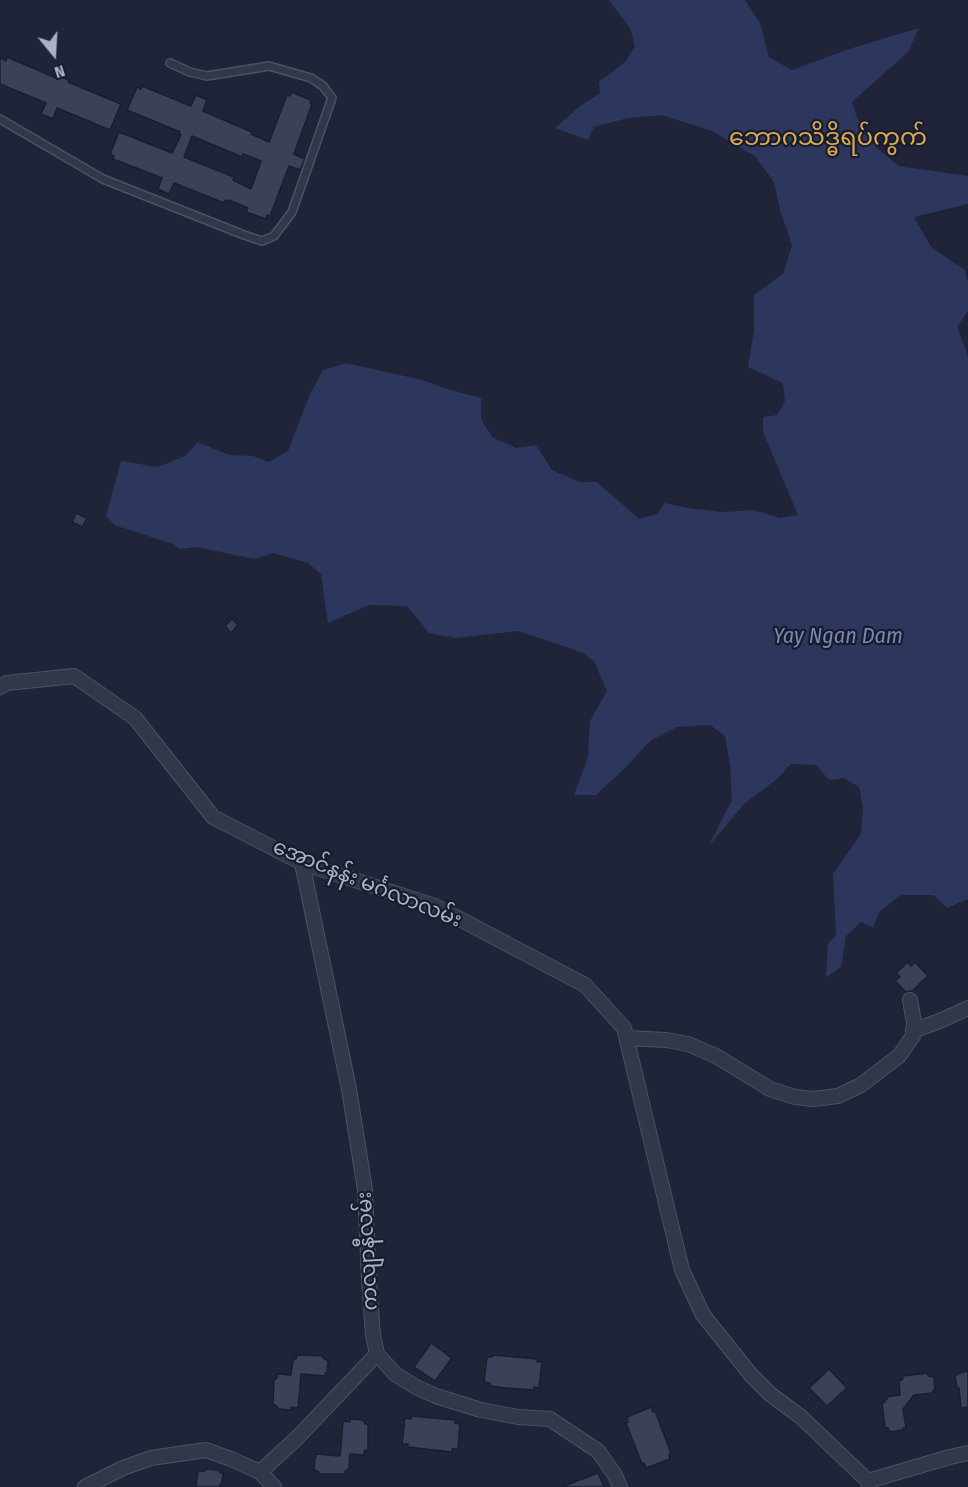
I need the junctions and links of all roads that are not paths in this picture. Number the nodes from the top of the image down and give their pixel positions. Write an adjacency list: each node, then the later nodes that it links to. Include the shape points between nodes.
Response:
1 (170, 63): 2 (lane, via 207,76 269,66 311,78 332,98 292,212 274,236 262,241 244,235 104,179)
2 (0, 119)
3 (0, 687): 4 (street, အောင်နန်း မင်္ဂလာလမ်း, via 74,676 135,718 213,817)
4 (302, 863): 8 (street, အောင်နန်း မင်္ဂလာလမ်း, via 435,906 585,985 624,1028); 9 (street, ကလျာနီလမ်း, via 349,1089 363,1179)
5 (910, 1000): 7 (street)
6 (968, 1008): 7 (street)
7 (914, 1031): 8 (street, via 899,1056 861,1085 838,1096 813,1099 770,1089 688,1044)
8 (627, 1038): 12 (street, အောင်နန်း မင်္ဂလာလမ်း, via 682,1270 703,1315 751,1375 801,1417)
9 (377, 1354): 11 (street); 15 (street, via 395,1374 436,1396 481,1410 550,1419 598,1450)
10 (968, 1454): 12 (street)
11 (261, 1472): 13 (street, via 206,1450 151,1458); 14 (street)
12 (869, 1484)
13 (85, 1487)
14 (274, 1487)
15 (620, 1487)

